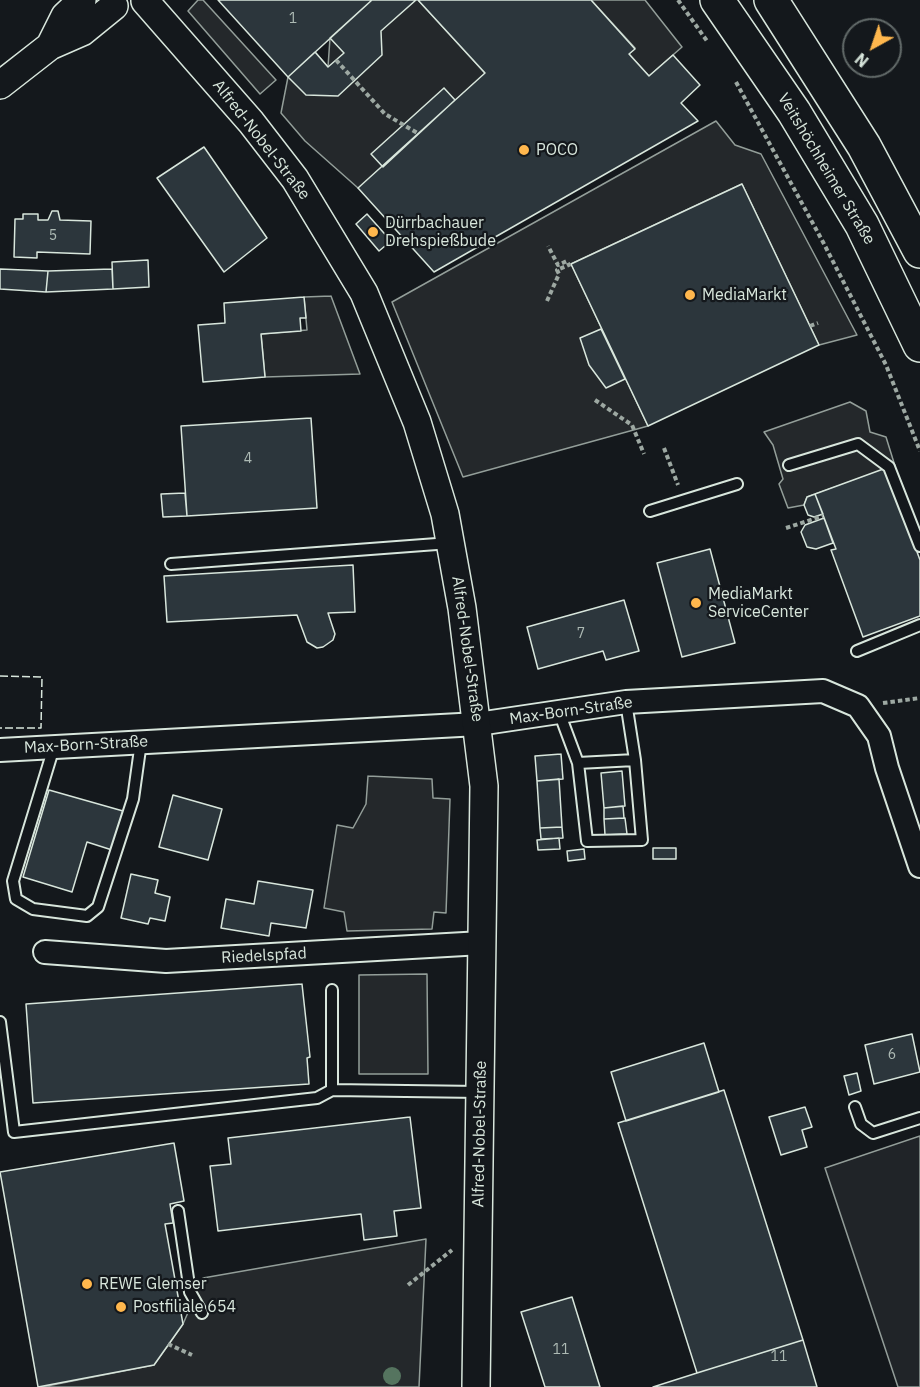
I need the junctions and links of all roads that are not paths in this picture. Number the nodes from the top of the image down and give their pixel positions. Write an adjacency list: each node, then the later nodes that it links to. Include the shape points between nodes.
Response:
1 (82, 0): 6 (street, via 65,16)
2 (145, 0): 5 (street, via 130,7); 13 (street, Alfred-Nobel-Straße, via 295,179 364,293 417,422)
3 (717, 0): 9 (highway, Veitshöchheimer Straße, via 794,112 862,225)
4 (771, 0): 8 (highway, via 864,146)
5 (108, 3): 6 (street, via 82,32)
6 (50, 46): 7 (street)
7 (0, 85)
8 (920, 251)
9 (920, 345)
10 (789, 465): 14 (lane, via 858,444 889,467)
11 (737, 484): 12 (lane)
12 (650, 511)
13 (450, 543): 15 (lane); 20 (street, Alfred-Nobel-Straße)
14 (920, 546)
15 (171, 564)
16 (920, 625): 17 (lane)
17 (857, 651)
18 (626, 702): 19 (street, Max-Born-Straße); 24 (lane); 26 (street, Max-Born-Straße, via 823,691 858,706 879,736)
19 (559, 712): 20 (street, Max-Born-Straße); 25 (lane)
20 (478, 724): 21 (street, Max-Born-Straße); 27 (street, Alfred-Nobel-Straße, via 484,786)
21 (141, 742): 22 (street, Max-Born-Straße); 22 (lane, via 133,799 98,907 87,916 33,909 16,899 13,881)
22 (54, 747): 23 (street, Max-Born-Straße)
23 (0, 750)
24 (635, 760): 25 (lane); 25 (lane, via 642,840 587,841)
25 (578, 763)
26 (920, 866)
27 (482, 943): 28 (street, Riedelspfad, via 166,961); 32 (street, Alfred-Nobel-Straße)
28 (45, 952)
29 (332, 990): 31 (lane)
30 (0, 1022): 31 (lane, via 14,1132 317,1098)
31 (332, 1090): 32 (lane)
32 (481, 1092): 37 (street, Alfred-Nobel-Straße)
33 (855, 1107): 34 (lane, via 861,1124 873,1133)
34 (920, 1118)
35 (178, 1211): 36 (lane, via 190,1292)
36 (202, 1313)
37 (476, 1387)

